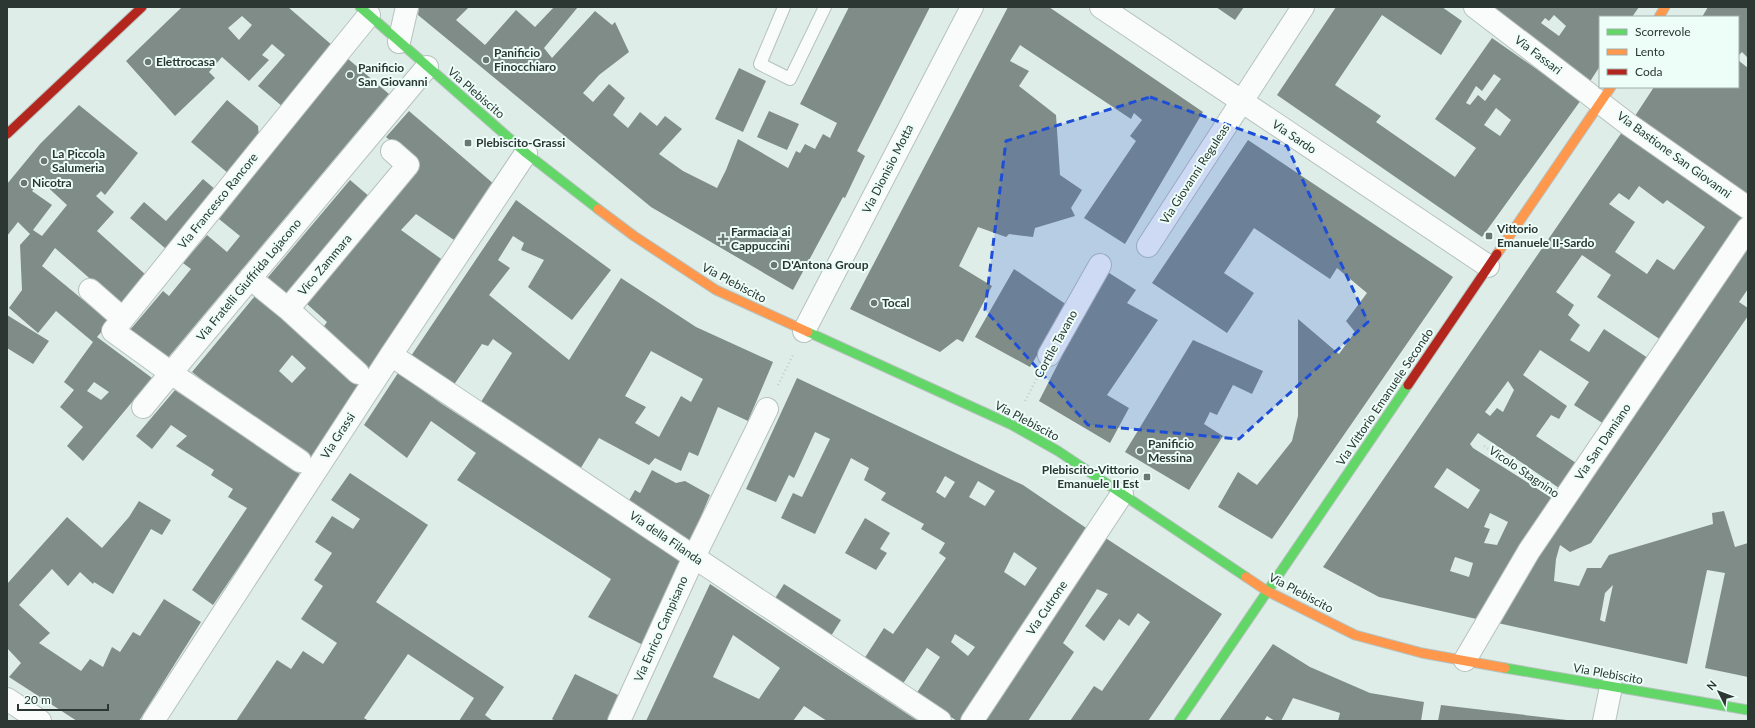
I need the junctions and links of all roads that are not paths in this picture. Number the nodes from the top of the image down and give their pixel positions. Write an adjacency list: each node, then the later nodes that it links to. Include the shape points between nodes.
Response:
1 (142, 7): 16 (main road)
2 (407, 7): 12 (street)
3 (784, 7): 4 (lane, via 760,64 790,79)
4 (825, 7)
5 (972, 7): 28 (street, Via Dionisio Motta)
6 (1101, 7): 15 (street, Via Sardo)
7 (1303, 7): 15 (street)
8 (1475, 7): 14 (street, Via Fassari)
9 (1665, 7): 11 (main road)
10 (364, 11): 12 (main road, Via Plebiscito); 27 (street, Via Francesco Rancore)
11 (1660, 16)
12 (400, 42): 13 (main road, Via Plebiscito)
13 (427, 67): 18 (main road, Via Plebiscito); 24 (street, Via Fratelli Giuffrida Lojacono)
14 (1606, 95): 19 (street, Via Bastione San Giovanni, via 1628,124); 23 (main road, Via Vittorio Emanuele Secondo)
15 (1241, 102): 21 (street, Via Giovanni Reguleas); 23 (street, Via Sardo)
16 (7, 134)
17 (392, 151): 26 (street, Vico Zammara, via 408,165)
18 (526, 153): 28 (main road, Via Plebiscito, via 634,236 710,286); 30 (street, Via Grassi)
19 (1748, 208)
20 (1748, 228): 39 (street, Via San Damiano, via 1529,551)
21 (1148, 246)
22 (1100, 265): 29 (street, Cortile Tavano)
23 (1488, 266): 38 (main road, Via Vittorio Emanuele Secondo)
24 (250, 278): 26 (street); 31 (street, Via Fratelli Giuffrida Lojacono)
25 (90, 290): 27 (street)
26 (288, 309): 32 (street)
27 (123, 319): 31 (street, Via Francesco Rancore, via 113,332)
28 (804, 331): 36 (main road, Via Plebiscito, via 1012,425 1058,451)
29 (1049, 354)
30 (391, 355): 37 (street, Via della Filanda); 44 (street, Via Grassi)
31 (171, 372): 33 (street, Via Fratelli Giuffrida Lojacono); 35 (street)
32 (358, 373)
33 (143, 406)
34 (767, 408): 37 (street, Via Enrico Campisano)
35 (300, 461)
36 (1122, 494): 38 (main road, Via Plebiscito); 47 (street, Via Cutrone)
37 (694, 557): 45 (street, Via Enrico Campisano); 46 (street, Via della Filanda)
38 (1267, 591): 39 (main road, Via Plebiscito, via 1355,635 1422,653); 48 (main road, Via Vittorio Emanuele Secondo)
39 (1465, 660): 40 (main road, Via Plebiscito)
40 (1611, 687): 42 (main road, Via Plebiscito); 49 (street)
41 (7, 699): 43 (street)
42 (1745, 713)
43 (40, 721)
44 (153, 721)
45 (619, 721)
46 (940, 721)
47 (972, 721)
48 (1179, 721)
49 (1604, 721)

